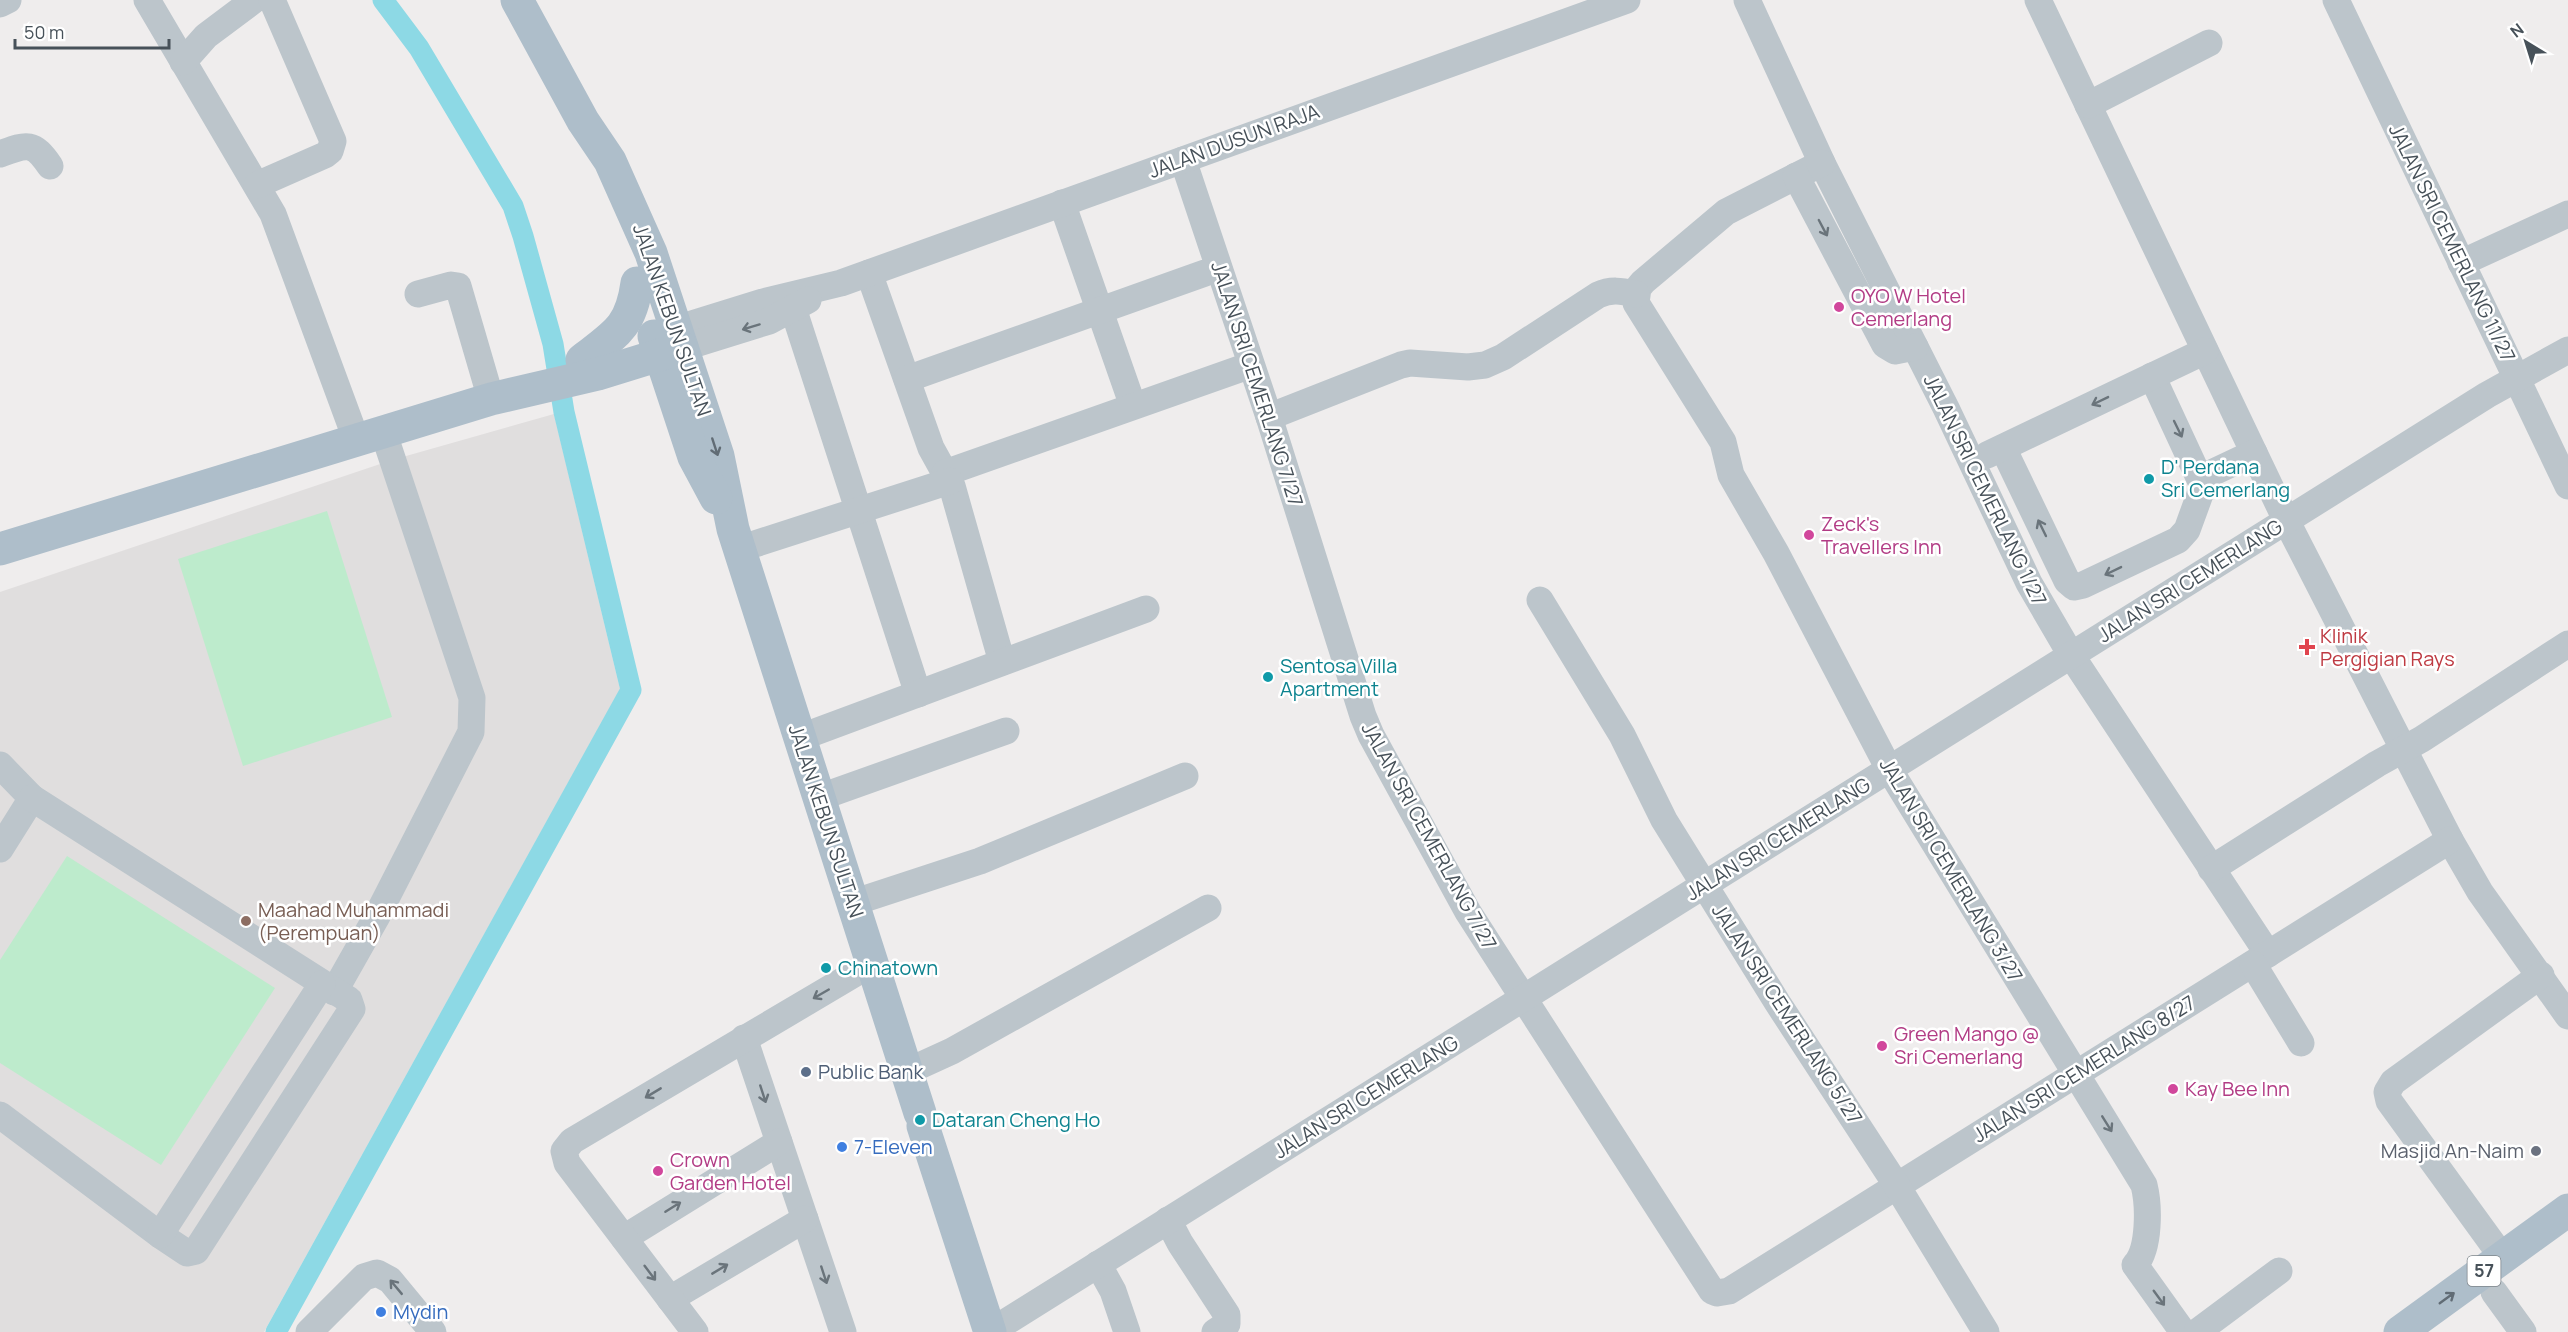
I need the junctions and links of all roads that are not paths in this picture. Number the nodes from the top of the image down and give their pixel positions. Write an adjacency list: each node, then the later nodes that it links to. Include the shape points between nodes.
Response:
1 (8, 0): 10 (street)
2 (147, 0): 12 (street)
3 (254, 0): 12 (street, via 206,36)
4 (272, 0): 20 (street, via 333,141 325,156)
5 (517, 0): 14 (main road, JALAN KEBUN SULTAN)
6 (1627, 0): 16 (street, JALAN DUSUN RAJA)
7 (1747, 0): 17 (street, JALAN SRI CEMERLANG 1/27)
8 (2038, 0): 13 (street)
9 (2336, 0): 23 (street, JALAN SRI CEMERLANG 11/27)
10 (0, 4)
11 (2209, 43): 13 (street)
12 (183, 62): 20 (street)
13 (2088, 105): 35 (street)
14 (583, 121): 26 (main road, JALAN KEBUN SULTAN, via 599,179); 32 (main road, JALAN KEBUN SULTAN, via 610,161 651,253)
15 (0, 154): 18 (street, via 32,146)
16 (1183, 160): 21 (street, JALAN DUSUN RAJA); 36 (street, JALAN SRI CEMERLANG 7/27)
17 (1822, 163): 19 (street); 33 (street, JALAN SRI CEMERLANG 1/27)
18 (50, 166)
19 (1796, 176): 29 (street, via 1726,213 1643,282); 33 (street, one-way to 33, via 1885,345 1895,351)
20 (257, 185): 45 (street)
21 (1062, 203): 24 (street, JALAN DUSUN RAJA); 31 (street)
22 (2568, 214): 23 (street)
23 (2461, 263): 39 (street, JALAN SRI CEMERLANG 11/27)
24 (869, 273): 27 (street, JALAN DUSUN RAJA); 40 (street)
25 (1205, 273): 31 (street)
26 (637, 283): 32 (main road, JALAN KEBUN SULTAN); 37 (main road, via 625,324)
27 (841, 283): 30 (street, JALAN DUSUN RAJA); 32 (street, JALAN DUSUN RAJA, via 763,302)
28 (418, 294): 41 (street, via 458,286)
29 (1636, 294): 44 (street, via 1617,290 1598,295 1485,365 1401,365); 66 (street, JALAN SRI CEMERLANG 3/27, via 1639,311 1723,442 1731,475)
30 (793, 309): 32 (street, JALAN DUSUN RAJA, one-way to 32, via 769,321); 52 (street)
31 (1100, 311): 40 (street); 42 (street)
32 (668, 342): 37 (main road); 43 (main road, JALAN KEBUN SULTAN); 54 (main road, JALAN KEBUN SULTAN, one-way to 54, via 718,456)
33 (1915, 346): 48 (street, JALAN SRI CEMERLANG 1/27)
34 (2568, 350): 39 (street, JALAN SRI CEMERLANG)
35 (2205, 351): 38 (street); 47 (street)
36 (1251, 365): 42 (street); 44 (street, JALAN SRI CEMERLANG 7/27)
37 (584, 369): 41 (main road); 43 (main road, via 646,387)
38 (2152, 376): 46 (street, one-way to 46); 50 (street, one-way to 50)
39 (2516, 377): 51 (street, JALAN SRI CEMERLANG 11/27); 53 (street, JALAN SRI CEMERLANG)
40 (907, 379): 49 (street, via 931,448)
41 (491, 399): 45 (main road)
42 (1133, 406): 49 (street)
43 (680, 415): 54 (main road, JALAN KEBUN SULTAN, via 694,457)
44 (1269, 417): 81 (street, JALAN SRI CEMERLANG 7/27, via 1363,716 1468,912)
45 (369, 435): 55 (main road); 79 (street, via 472,698 473,715 471,732 378,916)
46 (2003, 448): 48 (street); 50 (street, one-way to 46, via 2201,493 2184,535 2074,587 2067,581)
47 (2254, 453): 50 (street); 53 (street)
48 (1971, 463): 59 (street, JALAN SRI CEMERLANG 1/27, via 2029,583)
49 (948, 477): 52 (street); 60 (street)
50 (2201, 478)
51 (2568, 486)
52 (859, 511): 54 (street); 61 (street)
53 (2286, 520): 59 (street, JALAN SRI CEMERLANG); 64 (street)
54 (736, 539): 63 (main road, JALAN KEBUN SULTAN)
55 (1, 546)
56 (1540, 600): 73 (street, JALAN SRI CEMERLANG 5/27, via 1622,735 1664,820)
57 (1146, 609): 60 (street)
58 (2568, 644): 64 (street)
59 (2071, 655): 66 (street, JALAN SRI CEMERLANG); 72 (street, JALAN SRI CEMERLANG 1/27)
60 (1002, 662): 61 (street)
61 (918, 694): 63 (street)
62 (1006, 731): 69 (street)
63 (799, 738): 69 (main road, JALAN KEBUN SULTAN)
64 (2403, 750): 70 (street); 72 (street)
65 (0, 765): 68 (street)
66 (1889, 769): 73 (street, JALAN SRI CEMERLANG); 86 (street, JALAN SRI CEMERLANG 3/27)
67 (1185, 776): 74 (street, via 980,861)
68 (32, 798): 71 (street); 79 (street)
69 (818, 798): 74 (main road, JALAN KEBUN SULTAN)
70 (2450, 840): 76 (street, JALAN SRI CEMERLANG 8/27); 78 (street, via 2492,910)
71 (0, 849)
72 (2211, 869): 76 (street, JALAN SRI CEMERLANG 1/27)
73 (1704, 885): 81 (street, JALAN SRI CEMERLANG); 89 (street, JALAN SRI CEMERLANG 5/27)
74 (852, 903): 77 (main road, JALAN KEBUN SULTAN)
75 (1208, 908): 85 (street, via 952,1051)
76 (2260, 959): 84 (street, JALAN SRI CEMERLANG 1/27); 86 (street, JALAN SRI CEMERLANG 8/27)
77 (872, 964): 83 (street, one-way to 83); 85 (main road, JALAN KEBUN SULTAN)
78 (2541, 975): 80 (street); 82 (street); 96 (street, via 2393,1083 2387,1092)
79 (328, 988): 93 (street); 93 (street, via 349,1000 351,1012 196,1251 188,1253)
80 (2568, 992)
81 (1523, 998): 92 (street, JALAN SRI CEMERLANG); 100 (street, JALAN SRI CEMERLANG 7/27, via 1708,1287)
82 (2568, 1016)
83 (744, 1038): 88 (street, one-way to 88); 94 (street, one-way to 94, via 567,1146 567,1163)
84 (2301, 1043)
85 (906, 1072): 106 (main road, JALAN KEBUN SULTAN)
86 (2076, 1074): 89 (street, JALAN SRI CEMERLANG 8/27); 110 (street, JALAN SRI CEMERLANG 3/27, one-way to 110, via 2144,1185 2148,1212 2142,1253 2135,1265)
87 (0, 1115): 93 (street)
88 (779, 1142): 91 (street); 94 (street, one-way to 88)
89 (1897, 1186): 100 (street, JALAN SRI CEMERLANG 8/27, via 1729,1291); 109 (street, JALAN SRI CEMERLANG 5/27)
90 (2568, 1210): 96 (main road, 57)
91 (805, 1219): 101 (street, one-way to 91); 105 (street, one-way to 105)
92 (1168, 1220): 97 (street, JALAN SRI CEMERLANG); 108 (street, via 1227,1315 1227,1324)
93 (160, 1235)
94 (624, 1238): 101 (street, one-way to 101)
95 (2568, 1238): 99 (main road, 57)
96 (2503, 1258): 112 (main road, 57, one-way to 96)
97 (1098, 1264): 106 (street, JALAN SRI CEMERLANG); 107 (street, via 1113,1291)
98 (2279, 1271): 111 (street)
99 (2494, 1292): 113 (main road, 57); 114 (street)
100 (1718, 1293)
101 (670, 1299): 104 (street)
102 (309, 1332): 103 (street, one-way to 102, via 390,1280 377,1273 364,1277)
103 (434, 1332)
104 (695, 1332)
105 (843, 1332)
106 (990, 1332)
107 (1127, 1332)
108 (1215, 1332)
109 (1986, 1332)
110 (2183, 1332)
111 (2197, 1332)
112 (2400, 1332)
113 (2439, 1332)
114 (2523, 1332)

